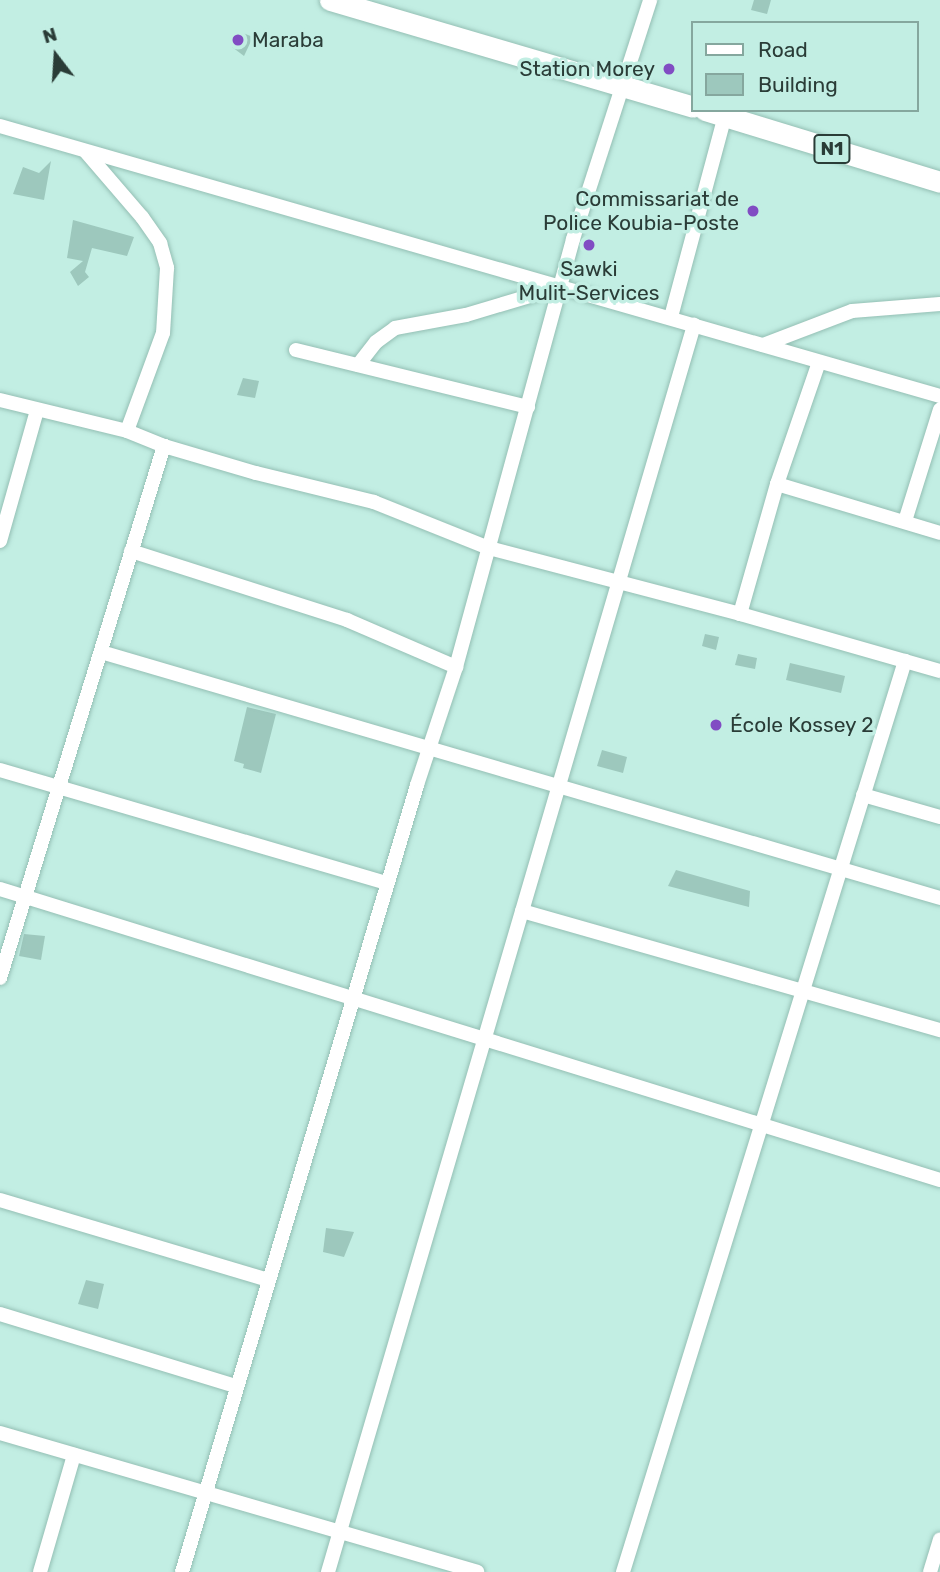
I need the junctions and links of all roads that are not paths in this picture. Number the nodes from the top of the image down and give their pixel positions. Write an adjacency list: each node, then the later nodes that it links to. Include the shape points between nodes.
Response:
1 (330, 0): 3 (main road)
2 (650, 0): 3 (street)
3 (623, 86): 4 (main road); 9 (street)
4 (692, 107)
5 (715, 113): 8 (main road, N1); 11 (street)
6 (0, 126): 7 (street)
7 (85, 150): 9 (street); 22 (street, via 142,217 160,243 167,268 163,333)
8 (940, 181)
9 (561, 287): 11 (street); 16 (street, via 466,315 395,328 376,342); 19 (street)
10 (940, 304): 13 (street, via 852,311)
11 (671, 317): 12 (street)
12 (694, 325): 13 (street); 30 (street)
13 (762, 345): 15 (street)
14 (296, 350): 16 (street)
15 (819, 362): 17 (street); 24 (street)
16 (358, 365): 19 (street)
17 (940, 396)
18 (0, 400): 20 (street)
19 (528, 407): 28 (street)
20 (37, 410): 22 (street); 27 (street)
21 (939, 416): 25 (street)
22 (127, 431): 23 (street)
23 (164, 446): 28 (street, via 374,502); 29 (street)
24 (777, 484): 25 (street); 31 (street)
25 (905, 521): 26 (street)
26 (940, 533)
27 (0, 541)
28 (489, 548): 30 (street); 34 (street)
29 (131, 551): 32 (street); 34 (street, via 346,620)
30 (619, 583): 31 (street); 38 (street)
31 (740, 614): 33 (street)
32 (101, 652): 36 (street); 39 (street)
33 (905, 661): 35 (street); 40 (street)
34 (456, 667): 36 (street)
35 (940, 671)
36 (428, 748): 38 (street); 43 (street)
37 (0, 770): 39 (street)
38 (559, 786): 42 (street); 47 (street)
39 (59, 787): 43 (street); 45 (street)
40 (863, 795): 41 (street); 42 (street)
41 (940, 817)
42 (841, 869): 46 (street); 49 (street)
43 (387, 883): 50 (street)
44 (0, 889): 45 (street)
45 (25, 896): 48 (street); 50 (street)
46 (940, 898)
47 (522, 911): 49 (street); 52 (street)
48 (0, 978)
49 (802, 993): 51 (street); 53 (street)
50 (353, 997): 52 (street); 56 (street)
51 (940, 1031)
52 (485, 1038): 53 (street); 62 (street)
53 (762, 1124): 54 (street); 68 (street)
54 (940, 1180)
55 (0, 1200): 56 (street)
56 (268, 1280): 58 (street)
57 (0, 1314): 58 (street)
58 (236, 1386): 61 (street)
59 (0, 1433): 60 (street)
60 (74, 1455): 61 (street); 64 (street)
61 (205, 1493): 62 (street); 65 (street)
62 (340, 1532): 66 (street); 67 (street)
63 (940, 1540): 69 (street)
64 (40, 1572)
65 (182, 1572)
66 (328, 1572)
67 (476, 1572)
68 (623, 1572)
69 (930, 1572)

